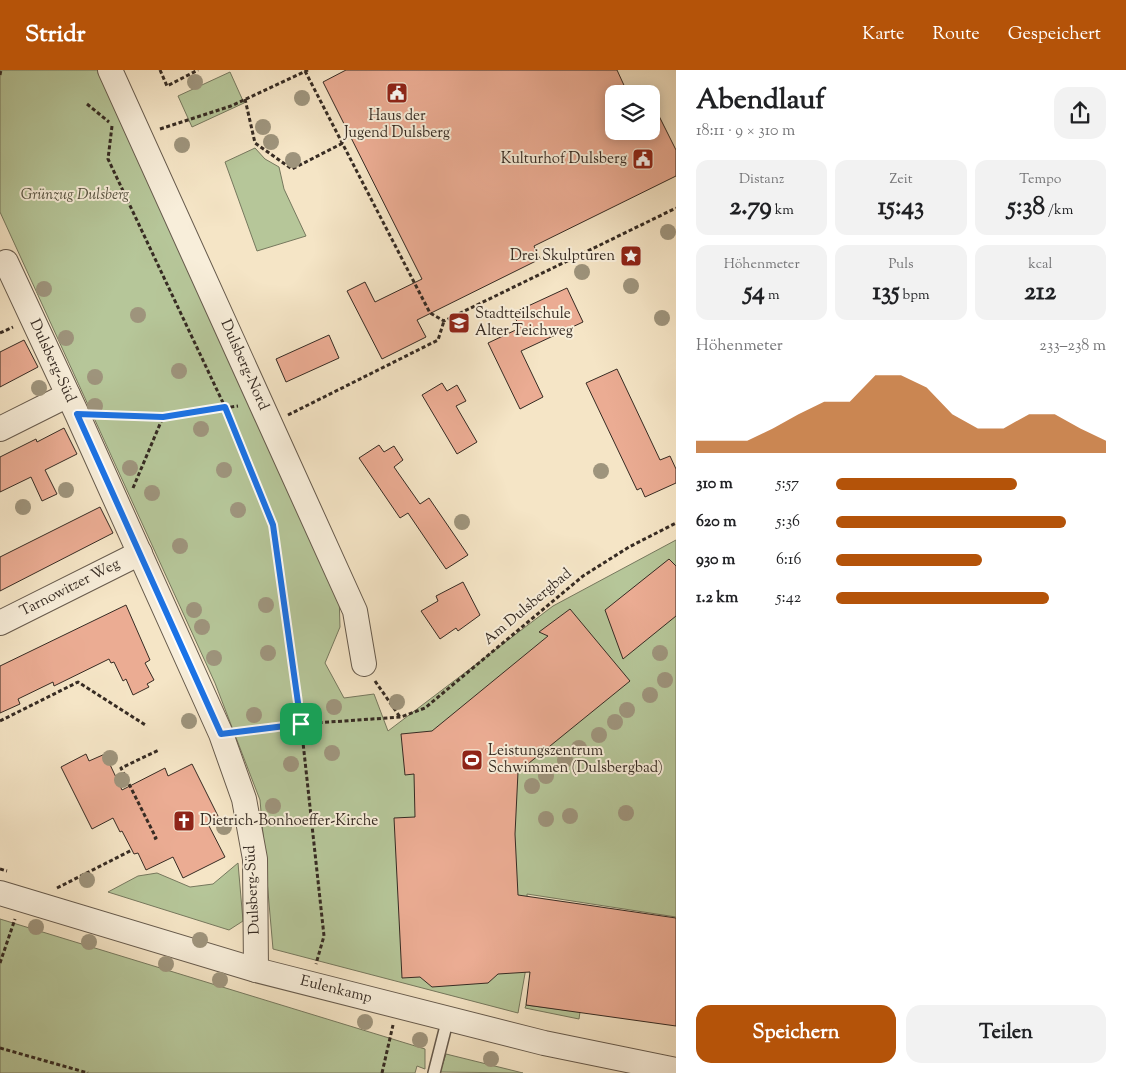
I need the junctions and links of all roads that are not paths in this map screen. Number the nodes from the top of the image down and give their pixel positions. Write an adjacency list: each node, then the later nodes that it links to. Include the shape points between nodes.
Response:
1 (110, 70): 7 (street, Dulsberg-Nord, via 355,611)
2 (6, 262): 3 (street, Dulsberg-Süd)
3 (73, 404): 4 (street); 5 (street, Dulsberg-Süd)
4 (0, 429)
5 (140, 553): 6 (street, Tarnowitzer Weg); 9 (street, Dulsberg-Süd, via 221,734 244,799 255,859)
6 (0, 623)
7 (364, 664)
8 (11, 896): 9 (street, Eulenkamp)
9 (256, 970): 10 (street, Eulenkamp)
10 (448, 1018): 11 (street, Eulenkamp, via 544,1043); 12 (lane)
11 (676, 1070)
12 (434, 1073)

